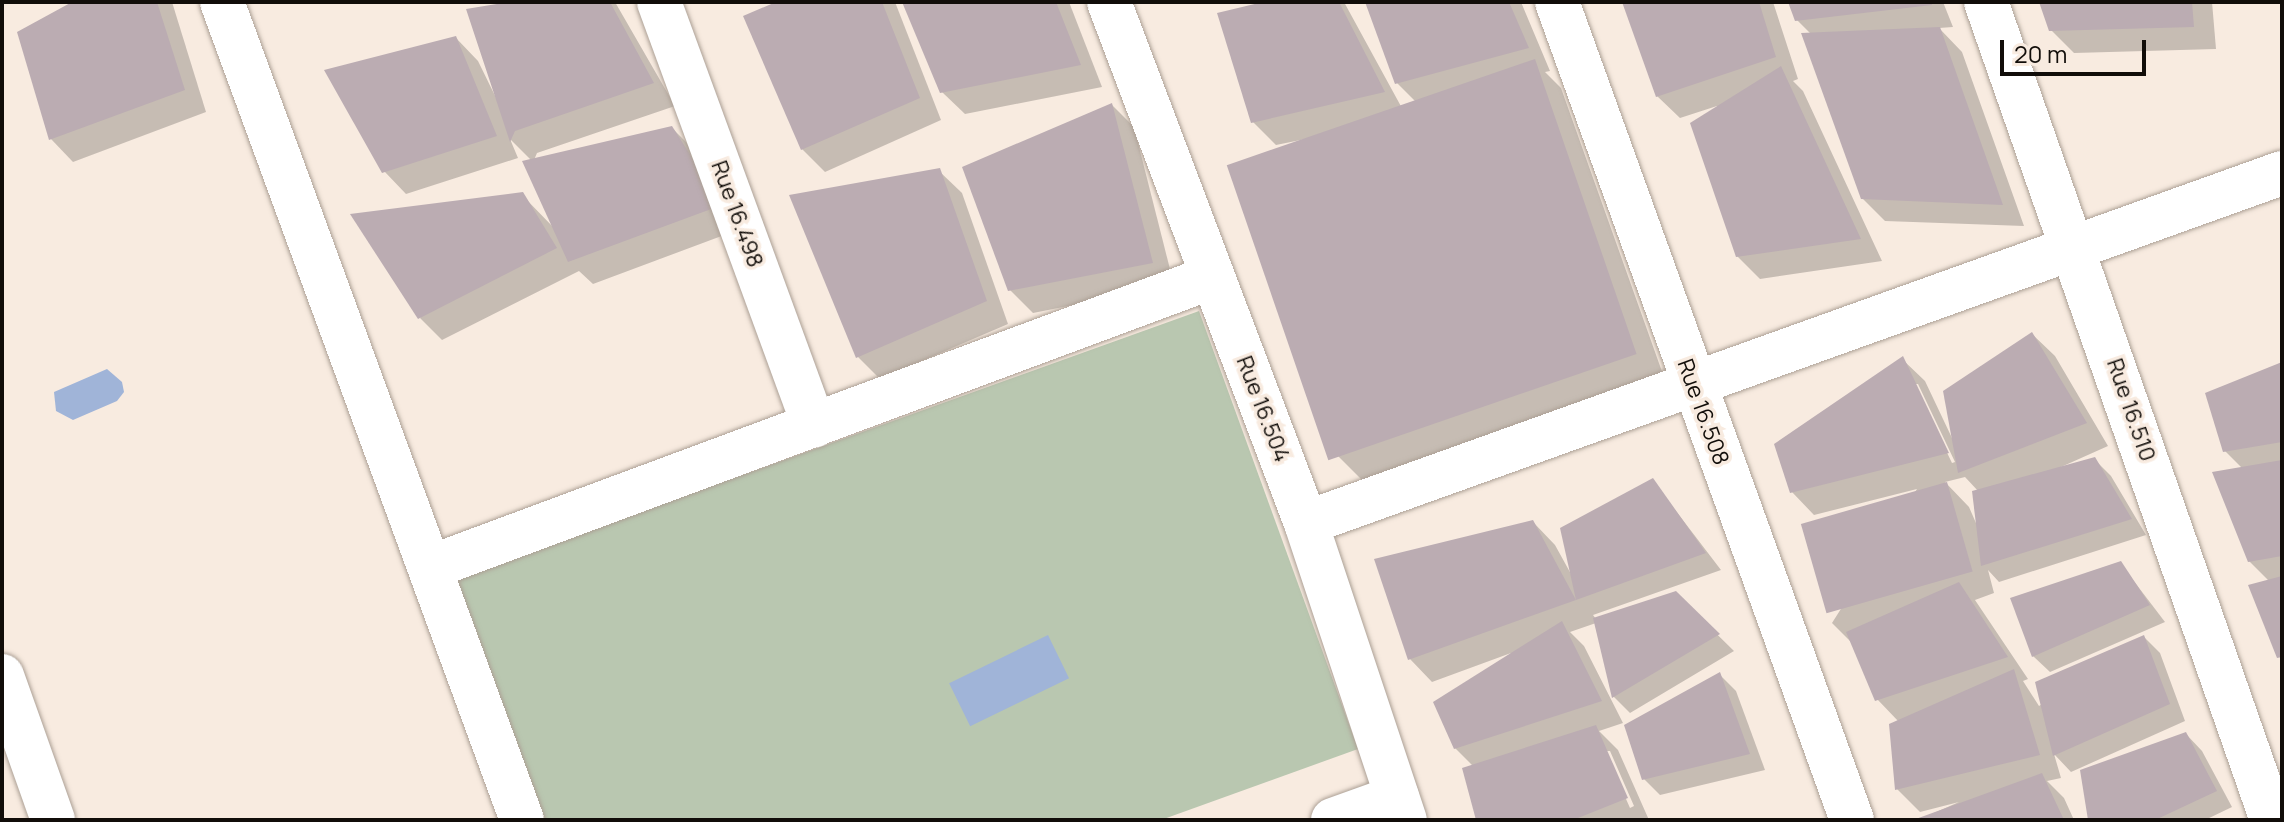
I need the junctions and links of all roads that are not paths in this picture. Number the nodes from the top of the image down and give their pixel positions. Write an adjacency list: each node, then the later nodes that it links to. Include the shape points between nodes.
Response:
1 (222, 2): 12 (street)
2 (659, 2): 10 (street, Rue 16.498)
3 (1109, 2): 8 (street, Rue 16.504)
4 (1557, 2): 9 (street, Rue 16.508)
5 (1986, 2): 7 (street, Rue 16.510)
6 (2282, 173): 7 (street)
7 (2075, 248): 9 (street); 19 (street, Rue 16.510)
8 (1212, 277): 10 (street); 11 (street, Rue 16.504)
9 (1694, 387): 11 (street); 18 (street, Rue 16.508)
10 (814, 426): 12 (street)
11 (1306, 523): 14 (street, Rue 16.504)
12 (431, 567): 16 (street)
13 (2, 676): 15 (street)
14 (1401, 808): 17 (street)
15 (53, 820)
16 (520, 820)
17 (1333, 820)
18 (1852, 820)
19 (2272, 820)

